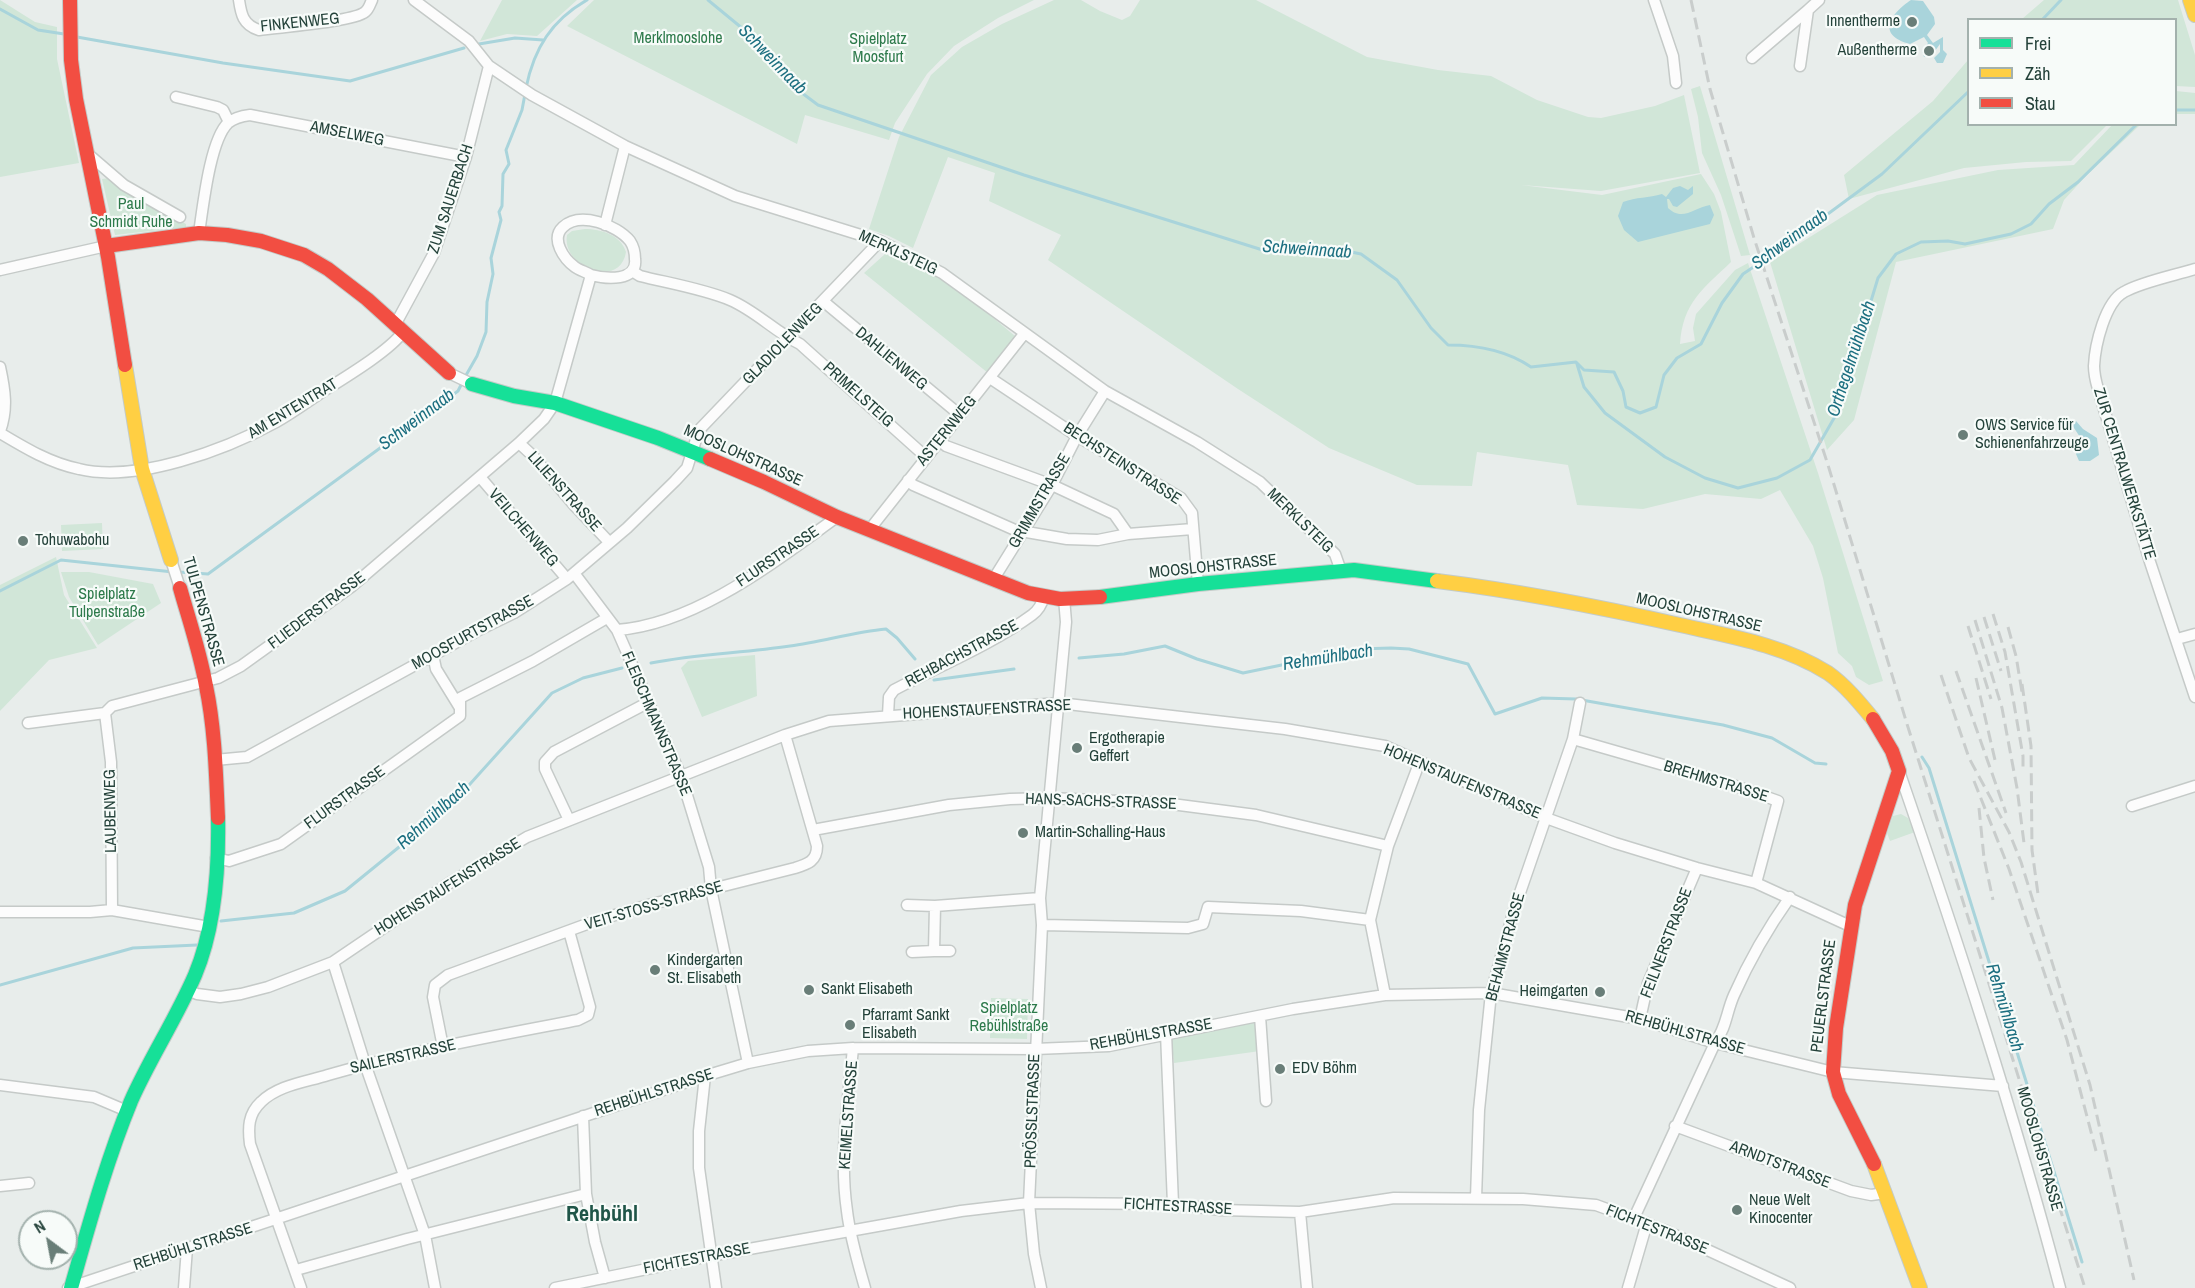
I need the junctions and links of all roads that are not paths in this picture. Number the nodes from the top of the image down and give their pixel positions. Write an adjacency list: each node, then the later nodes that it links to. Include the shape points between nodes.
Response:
1 (70, 0): 17 (street, via 76,99)
2 (239, 0): 3 (street, FINKENWEG, via 241,16 259,30 360,15)
3 (372, 0)
4 (414, 0): 11 (street, MERKLSTEIG, via 469,41)
5 (1654, 0): 13 (street, via 1673,57)
6 (1819, 0): 8 (street)
7 (2190, 0): 9 (street)
8 (1808, 10): 10 (street); 12 (street)
9 (2195, 15)
10 (1752, 58)
11 (489, 66): 16 (street, MERKLSTEIG, via 532,95); 18 (street, ZUM SAUERBACH)
12 (1800, 66)
13 (1676, 83)
14 (176, 97): 15 (street, via 217,107)
15 (229, 122): 18 (street, AMSELWEG, via 250,115); 21 (street, via 219,134)
16 (625, 146): 20 (street); 22 (street, MERKLSTEIG, via 735,196)
17 (88, 154): 19 (street, via 124,185); 23 (street)
18 (466, 157): 29 (street, ZUM SAUERBACH, via 434,253)
19 (180, 217)
20 (605, 225): 26 (street, via 630,242 636,264); 27 (street, via 573,222 559,232 563,255)
21 (199, 233): 23 (street, MOOSLOHSTRASSE); 29 (street, MOOSLOHSTRASSE, via 261,241 304,255 328,269)
22 (880, 241): 28 (street, GLADIOLENWEG); 30 (street, MERKLSTEIG, via 942,273)
23 (106, 246): 25 (street); 45 (street, TULPENSTRASSE)
24 (2195, 269): 66 (street, ZUR CENTRALWERKSTÄTTE, via 2125,291 2114,300 2095,351 2094,369 2150,562)
25 (0, 270)
26 (632, 271): 27 (street, via 611,279); 31 (street, PRIMELSTEIG, via 730,300)
27 (591, 275): 37 (street)
28 (823, 301): 31 (street, GLADIOLENWEG); 38 (street, DAHLIENWEG)
29 (399, 328): 33 (street, MOOSLOHSTRASSE); 45 (street, AM ENTENTRAT, via 366,362 277,421 206,453)
30 (1024, 334): 34 (street, ASTERNWEG); 36 (street, MERKLSTEIG)
31 (787, 338): 43 (street, GLADIOLENWEG, via 699,430); 44 (street, PRIMELSTEIG, via 800,344)
32 (0, 367): 39 (street, via 6,401)
33 (449, 373): 35 (street, MOOSLOHSTRASSE)
34 (990, 378): 38 (street, ASTERNWEG); 40 (street, BECHSTEINSTRASSE)
35 (472, 384): 37 (street, MOOSLOHSTRASSE)
36 (1105, 391): 40 (street, GRIMMSTRASSE); 56 (street, MERKLSTEIG, via 1260,482 1335,554)
37 (555, 403): 42 (street, FLIEDERSTRASSE); 43 (street, MOOSLOHSTRASSE)
38 (960, 415): 41 (street, ASTERNWEG)
39 (0, 432): 45 (street, AM ENTENTRAT, via 44,458 80,470)
40 (1077, 436): 48 (street, GRIMMSTRASSE); 51 (street, BECHSTEINSTRASSE, via 1181,498 1192,513)
41 (940, 441): 44 (street, ASTERNWEG); 48 (street)
42 (519, 443): 46 (street, FLIEDERSTRASSE); 54 (street, LILIENSTRASSE)
43 (692, 450): 49 (street, MOOSLOHSTRASSE); 54 (street, MOOSFURTSTRASSE, via 687,468)
44 (926, 457): 47 (street, ASTERNWEG)
45 (142, 469): 55 (street, TULPENSTRASSE)
46 (480, 477): 57 (street, VEILCHENWEG); 68 (street, FLIEDERSTRASSE, via 351,587 242,666)
47 (908, 480): 50 (street, ASTERNWEG); 52 (street)
48 (1052, 485): 52 (street, GRIMMSTRASSE); 53 (street, via 1114,514)
49 (837, 517): 50 (street, MOOSLOHSTRASSE); 64 (street, FLURSTRASSE, via 747,580 685,613 649,626)
50 (870, 529): 58 (street, MOOSLOHSTRASSE)
51 (1192, 529): 53 (street); 59 (street, BECHSTEINSTRASSE)
52 (1023, 531): 53 (street, via 1098,540); 58 (street, GRIMMSTRASSE)
53 (1128, 534)
54 (609, 542): 57 (street, MOOSFURTSTRASSE)
55 (171, 560): 60 (street, TULPENSTRASSE)
56 (1341, 571): 59 (street, MOOSLOHSTRASSE); 81 (street, MOOSLOHSTRASSE, via 1426,579 1566,601 1772,648 1829,674 1845,688 1877,724)
57 (571, 576): 63 (street, FLEISCHMANNSTRASSE); 67 (street, MOOSFURTSTRASSE, via 514,613)
58 (993, 580): 61 (street, MOOSLOHSTRASSE)
59 (1198, 584): 62 (street, MOOSLOHSTRASSE)
60 (180, 588): 68 (street, TULPENSTRASSE)
61 (1044, 596): 62 (street, MOOSLOHSTRASSE); 75 (street, REHBACHSTRASSE, via 1032,615 894,690 889,697)
62 (1064, 598): 71 (street, PRÖSSLSTRASSE, via 1066,622)
63 (607, 618): 64 (street, FLEISCHMANNSTRASSE); 73 (street, FLURSTRASSE, via 460,698)
64 (617, 630): 70 (street, FLEISCHMANNSTRASSE)
65 (2195, 634): 66 (street)
66 (2177, 639): 69 (street, ZUR CENTRALWERKSTÄTTE)
67 (433, 655): 73 (street, via 436,669); 79 (street, MOOSFURTSTRASSE, via 247,757)
68 (206, 682): 74 (street, FLIEDERSTRASSE, via 112,706); 79 (street, TULPENSTRASSE)
69 (2195, 697)
70 (649, 702): 82 (street, FLEISCHMANNSTRASSE); 87 (street, via 554,752 545,762)
71 (1059, 703): 75 (street, HOHENSTAUFENSTRASSE); 80 (street, HOHENSTAUFENSTRASSE, via 1285,729 1385,746); 84 (street, PRÖSSLSTRASSE)
72 (1580, 703): 78 (street, BEHAIMSTRASSE)
73 (461, 710): 90 (street, FLURSTRASSE, via 452,722 281,844 229,861)
74 (105, 713): 76 (street, FLIEDERSTRASSE); 98 (street, LAUBENWEG, via 111,762)
75 (888, 715): 77 (street, HOHENSTAUFENSTRASSE, via 829,721)
76 (28, 723)
77 (785, 735): 82 (street, HOHENSTAUFENSTRASSE); 88 (street, VEIT-STOSS-STRASSE)
78 (1573, 739): 86 (street, BEHAIMSTRASSE); 92 (street, BREHMSTRASSE, via 1778,801)
79 (215, 760): 90 (street, TULPENSTRASSE)
80 (1420, 761): 86 (street, HOHENSTAUFENSTRASSE); 89 (street)
81 (1899, 771): 102 (street, PEUERLSTRASSE); 124 (street, MOOSLOHSTRASSE)
82 (681, 777): 87 (street, HOHENSTAUFENSTRASSE); 93 (street, FLEISCHMANNSTRASSE, via 709,867)
83 (2195, 786): 85 (street)
84 (1049, 798): 88 (street, HANS-SACHS-STRASSE, via 949,805); 89 (street, HANS-SACHS-STRASSE, via 1164,803 1256,815); 95 (street, PRÖSSLSTRASSE)
85 (2132, 806)
86 (1546, 818): 91 (street, HOHENSTAUFENSTRASSE); 110 (street, BEHAIMSTRASSE)
87 (569, 820): 108 (street, HOHENSTAUFENSTRASSE, via 527,837 452,882)
88 (813, 830): 93 (street, VEIT-STOSS-STRASSE, via 817,853 806,865)
89 (1388, 846): 100 (street)
90 (216, 858): 103 (street, TULPENSTRASSE)
91 (1697, 868): 92 (street, HOHENSTAUFENSTRASSE); 113 (street, FEILNERSTRASSE, via 1648,983)
92 (1756, 883): 94 (street, HOHENSTAUFENSTRASSE)
93 (711, 889): 104 (street, VEIT-STOSS-STRASSE); 119 (street, FLEISCHMANNSTRASSE)
94 (1790, 897): 102 (street, HOHENSTAUFENSTRASSE); 115 (street, via 1746,970 1732,998 1724,1030)
95 (1040, 898): 97 (street); 101 (street, PRÖSSLSTRASSE)
96 (907, 905): 97 (street)
97 (935, 906): 105 (street)
98 (112, 910): 99 (street); 103 (street)
99 (0, 912)
100 (1370, 920): 101 (street, via 1301,911 1208,907 1203,924 1188,928); 111 (street)
101 (1042, 925): 118 (street, PRÖSSLSTRASSE)
102 (1850, 926): 121 (street, PEUERLSTRASSE)
103 (209, 927): 109 (street, TULPENSTRASSE)
104 (569, 932): 116 (street, VEIT-STOSS-STRASSE, via 448,975 435,985 433,997); 116 (street, SAILERSTRASSE, via 590,1007 588,1015)
105 (934, 951): 106 (street); 107 (street)
106 (950, 951)
107 (912, 952)
108 (333, 962): 109 (street, HOHENSTAUFENSTRASSE, via 241,994 220,997); 120 (street)
109 (188, 990): 126 (street, TULPENSTRASSE, via 161,1036)
110 (1491, 993): 111 (street, REHBÜHLSTRASSE); 113 (street, REHBÜHLSTRASSE); 134 (street, BEHAIMSTRASSE, via 1479,1110)
111 (1385, 996): 112 (street, REHBÜHLSTRASSE)
112 (1260, 1016): 114 (street, REHBÜHLSTRASSE); 125 (street)
113 (1640, 1018): 115 (street, REHBÜHLSTRASSE)
114 (1166, 1033): 118 (street, REHBÜHLSTRASSE, via 1109,1046); 136 (street)
115 (1715, 1042): 121 (street, REHBÜHLSTRASSE); 128 (street)
116 (442, 1047): 120 (street, SAILERSTRASSE)
117 (853, 1048): 118 (street, REHBÜHLSTRASSE); 119 (street, REHBÜHLSTRASSE, via 808,1051); 141 (street, KEIMELSTRASSE, via 844,1138)
118 (1035, 1048): 135 (street, PRÖSSLSTRASSE)
119 (748, 1063): 122 (street, REHBÜHLSTRASSE)
120 (365, 1064): 129 (street); 139 (street, SAILERSTRASSE, via 270,1094 251,1114 250,1144)
121 (1833, 1072): 124 (street, REHBÜHLSTRASSE); 132 (street, PEUERLSTRASSE, via 1839,1094)
122 (705, 1076): 127 (street, REHBÜHLSTRASSE); 144 (street, via 699,1168)
123 (0, 1085): 126 (street, via 94,1097)
124 (2003, 1086): 159 (street, MOOSLOHSTRASSE)
125 (1266, 1101)
126 (128, 1111): 147 (street, TULPENSTRASSE, via 105,1168)
127 (583, 1116): 129 (street, REHBÜHLSTRASSE); 133 (street)
128 (1676, 1126): 132 (street, ARNDTSTRASSE, via 1851,1191); 138 (street)
129 (405, 1176): 139 (street, REHBÜHLSTRASSE); 142 (street)
130 (29, 1183): 131 (street)
131 (0, 1186)
132 (1886, 1193): 158 (street, PEUERLSTRASSE)
133 (586, 1194): 142 (street); 146 (street)
134 (1476, 1198): 137 (street, FICHTESTRASSE, via 1394,1198); 138 (street, FICHTESTRASSE, via 1559,1200 1596,1205)
135 (1029, 1203): 136 (street, FICHTESTRASSE); 141 (street, FICHTESTRASSE); 154 (street, PRÖSSLSTRASSE)
136 (1173, 1204): 137 (street, FICHTESTRASSE)
137 (1300, 1212): 155 (street)
138 (1634, 1218): 140 (street, FICHTESTRASSE)
139 (277, 1219): 143 (street, REHBÜHLSTRASSE); 145 (street, SAILERSTRASSE)
140 (1647, 1223): 156 (street); 157 (street, FICHTESTRASSE)
141 (850, 1231): 144 (street, FICHTESTRASSE); 153 (street, KEIMELSTRASSE)
142 (425, 1235): 145 (street); 150 (street)
143 (187, 1248): 147 (street, REHBÜHLSTRASSE); 148 (street)
144 (710, 1256): 146 (street, FICHTESTRASSE); 152 (street)
145 (296, 1270): 149 (street, SAILERSTRASSE)
146 (605, 1278): 151 (street, FICHTESTRASSE)
147 (70, 1288)
148 (184, 1288)
149 (301, 1288)
150 (435, 1288)
151 (555, 1288)
152 (716, 1288)
153 (865, 1288)
154 (1041, 1288)
155 (1307, 1288)
156 (1628, 1288)
157 (1790, 1288)
158 (1920, 1288)
159 (2060, 1288)

